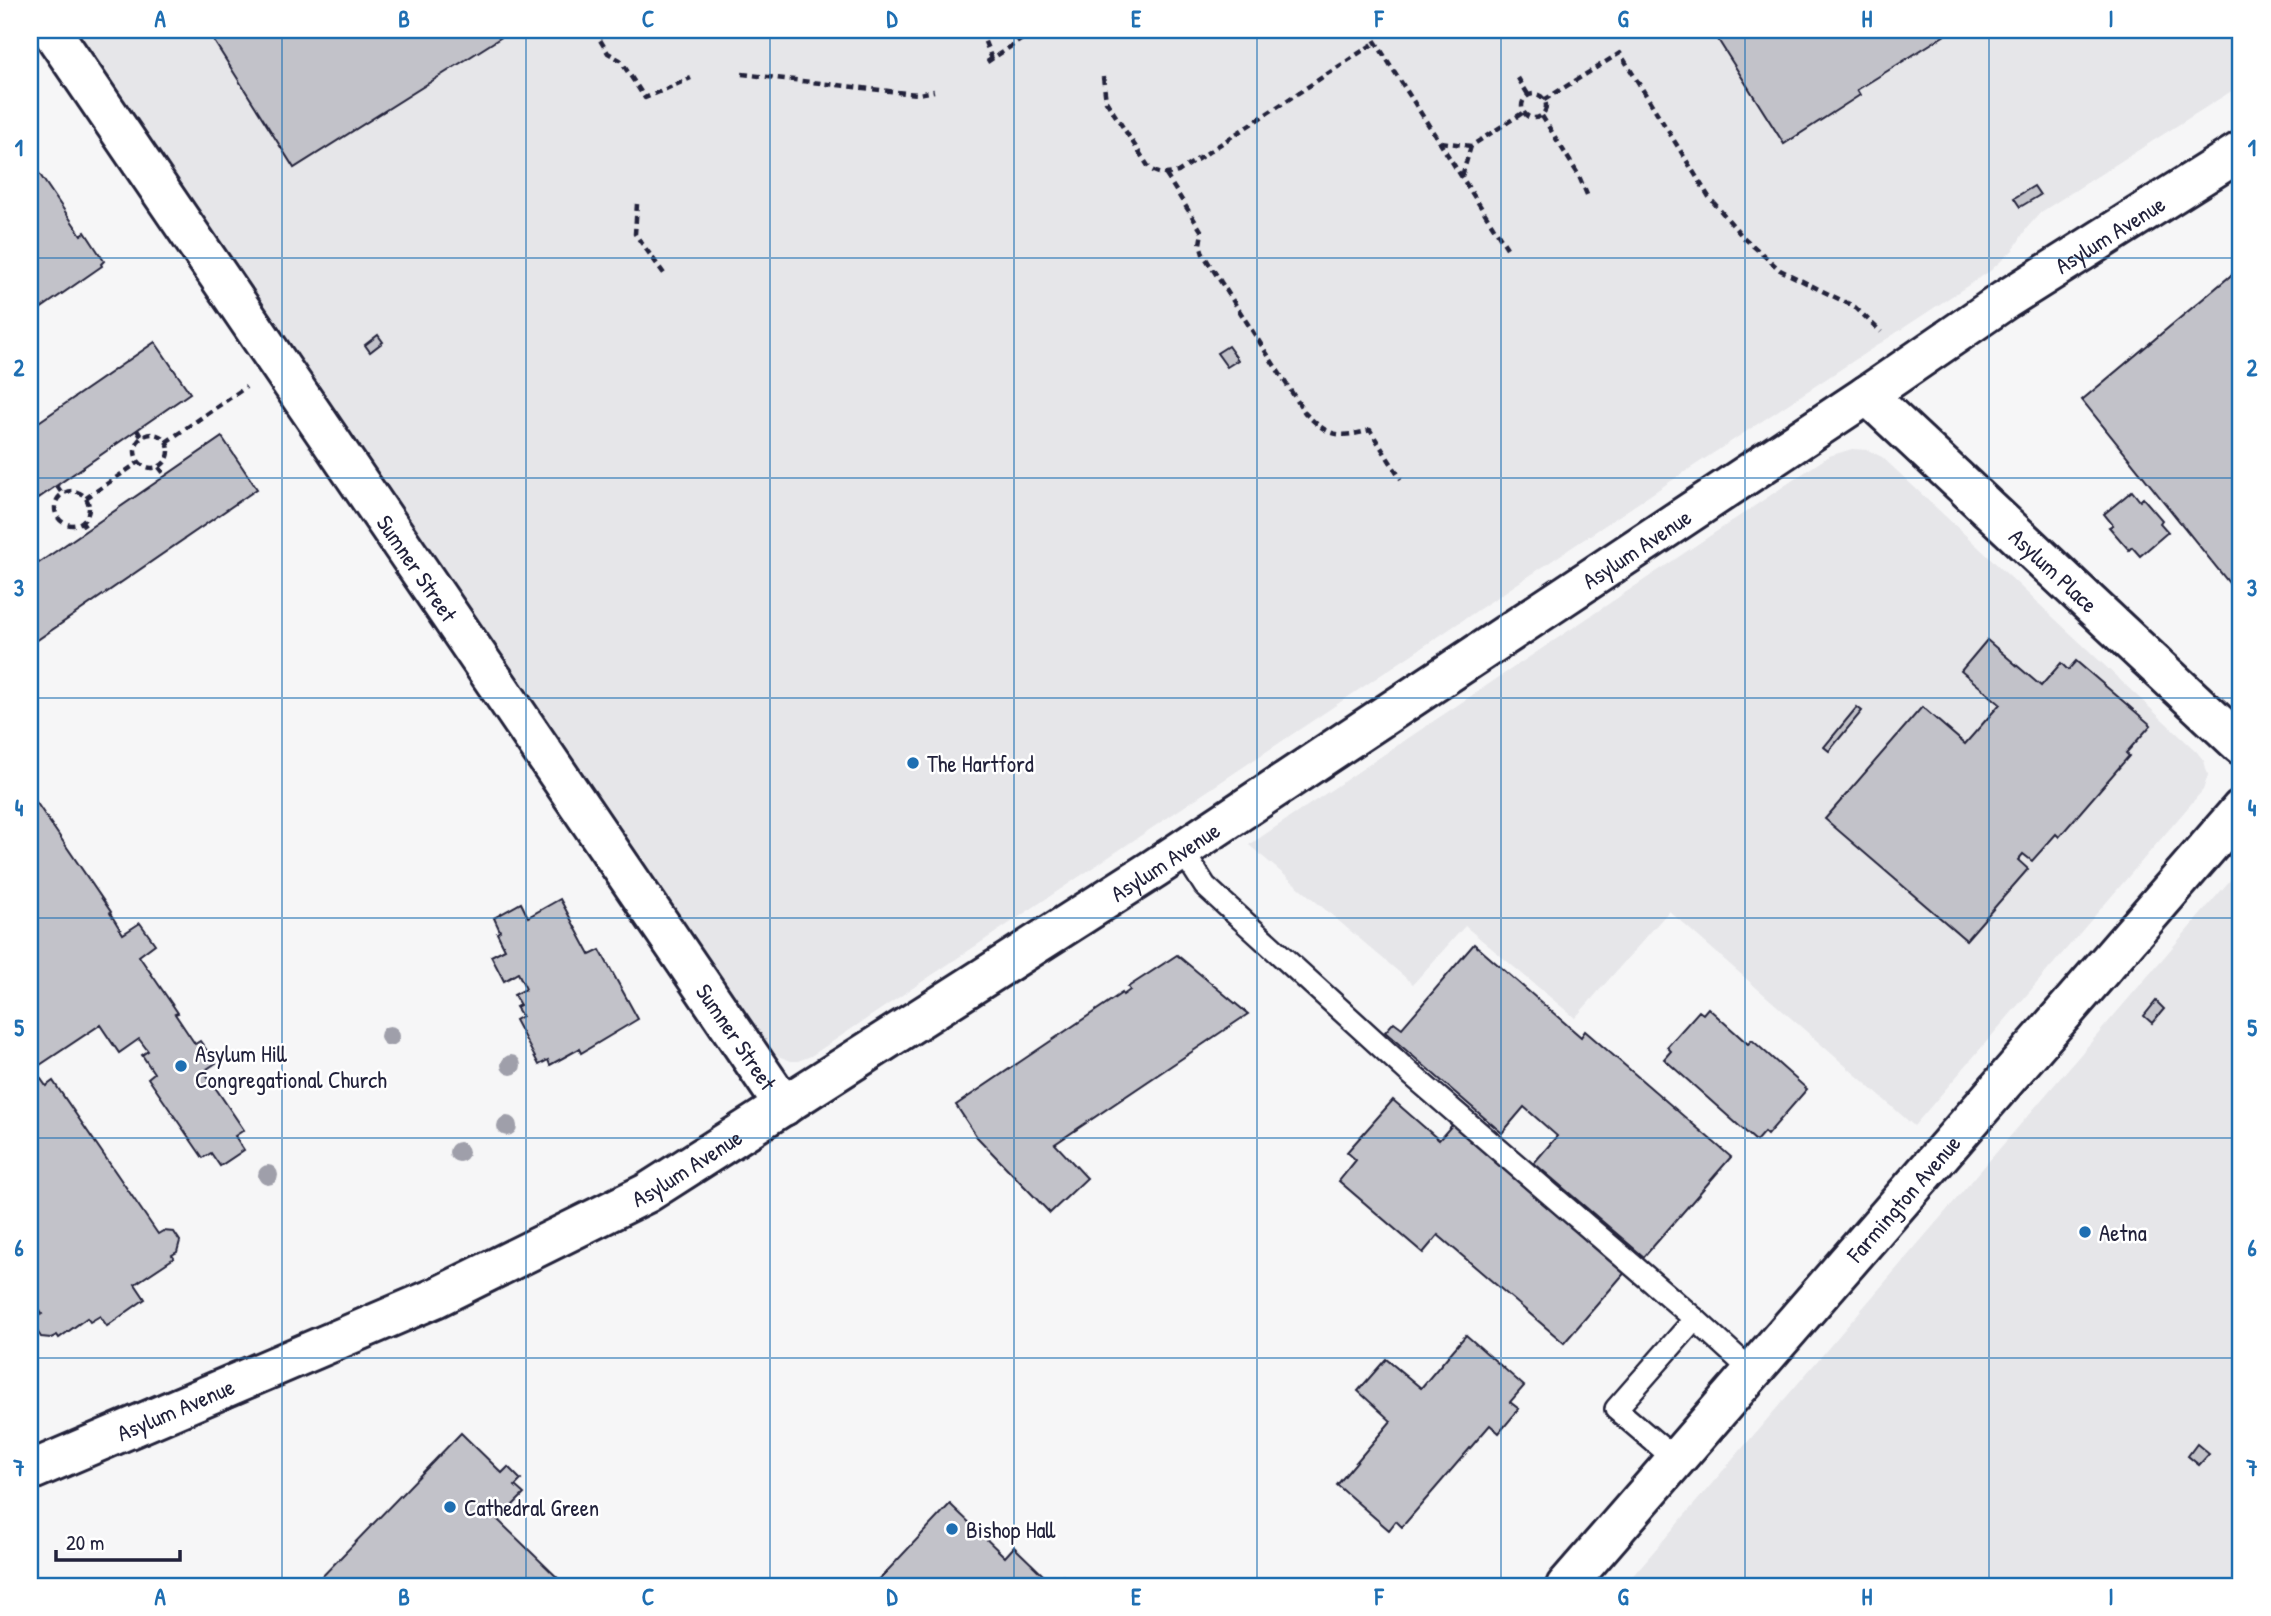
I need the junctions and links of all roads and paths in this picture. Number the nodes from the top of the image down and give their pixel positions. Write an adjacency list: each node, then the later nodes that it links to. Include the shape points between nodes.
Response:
1 (51, 30): 26 (main road, Sumner Street)
2 (594, 30): 9 (path, via 645,98)
3 (983, 30): 4 (path, via 989,60)
4 (1036, 30)
5 (1368, 30): 6 (path)
6 (1376, 42): 16 (path); 19 (path, via 1178,172)
7 (742, 74): 11 (path, via 905,93)
8 (1102, 77): 19 (path, via 1107,101 1146,163 1157,174)
9 (691, 78)
10 (1518, 78): 12 (path)
11 (934, 91)
12 (1529, 96): 13 (path, via 1536,94); 14 (path, via 1522,105)
13 (1544, 100): 15 (path); 25 (path, via 1620,52 1709,197 1742,236 1780,270 1855,307)
14 (1524, 112): 15 (path, via 1534,119); 17 (path)
15 (1542, 116): 21 (path)
16 (1440, 142): 17 (path); 20 (path)
17 (1471, 146): 20 (path)
18 (2241, 151): 27 (main road, Asylum Avenue, via 2005,300)
19 (1166, 175): 34 (path, via 1202,232 1203,254 1305,413 1332,434 1370,430)
20 (1462, 177): 23 (path)
21 (1588, 197)
22 (637, 204): 24 (path, via 635,234)
23 (1507, 248)
24 (665, 275)
25 (1881, 332)
26 (279, 364): 30 (path); 43 (main road, Sumner Street)
27 (1867, 395): 40 (main road, Asylum Place); 42 (main road, Asylum Avenue)
28 (137, 430): 29 (path)
29 (142, 438): 30 (path, via 152,435); 31 (path, via 135,452)
30 (166, 442): 32 (path, via 168,453)
31 (139, 462): 32 (path, via 148,468); 37 (path)
32 (159, 467): 33 (path)
33 (166, 476)
34 (1401, 479)
35 (57, 486): 36 (path)
36 (62, 495): 37 (path, via 76,491); 38 (path, via 56,507 59,518 67,524)
37 (86, 498): 38 (path, via 89,508)
38 (81, 521): 39 (path)
39 (87, 530)
40 (2241, 745)
41 (2241, 809): 45 (main road, Farmington Avenue)
42 (1182, 849): 43 (main road, Asylum Avenue); 44 (lane, via 1205,886 1412,1075)
43 (784, 1106): 47 (main road, Asylum Avenue, via 647,1193 435,1298)
44 (1695, 1319): 45 (lane); 46 (lane, via 1616,1409)
45 (1753, 1372): 46 (main road, Farmington Avenue)
46 (1676, 1460): 48 (main road, Farmington Avenue)
47 (30, 1471)
48 (1566, 1586)

